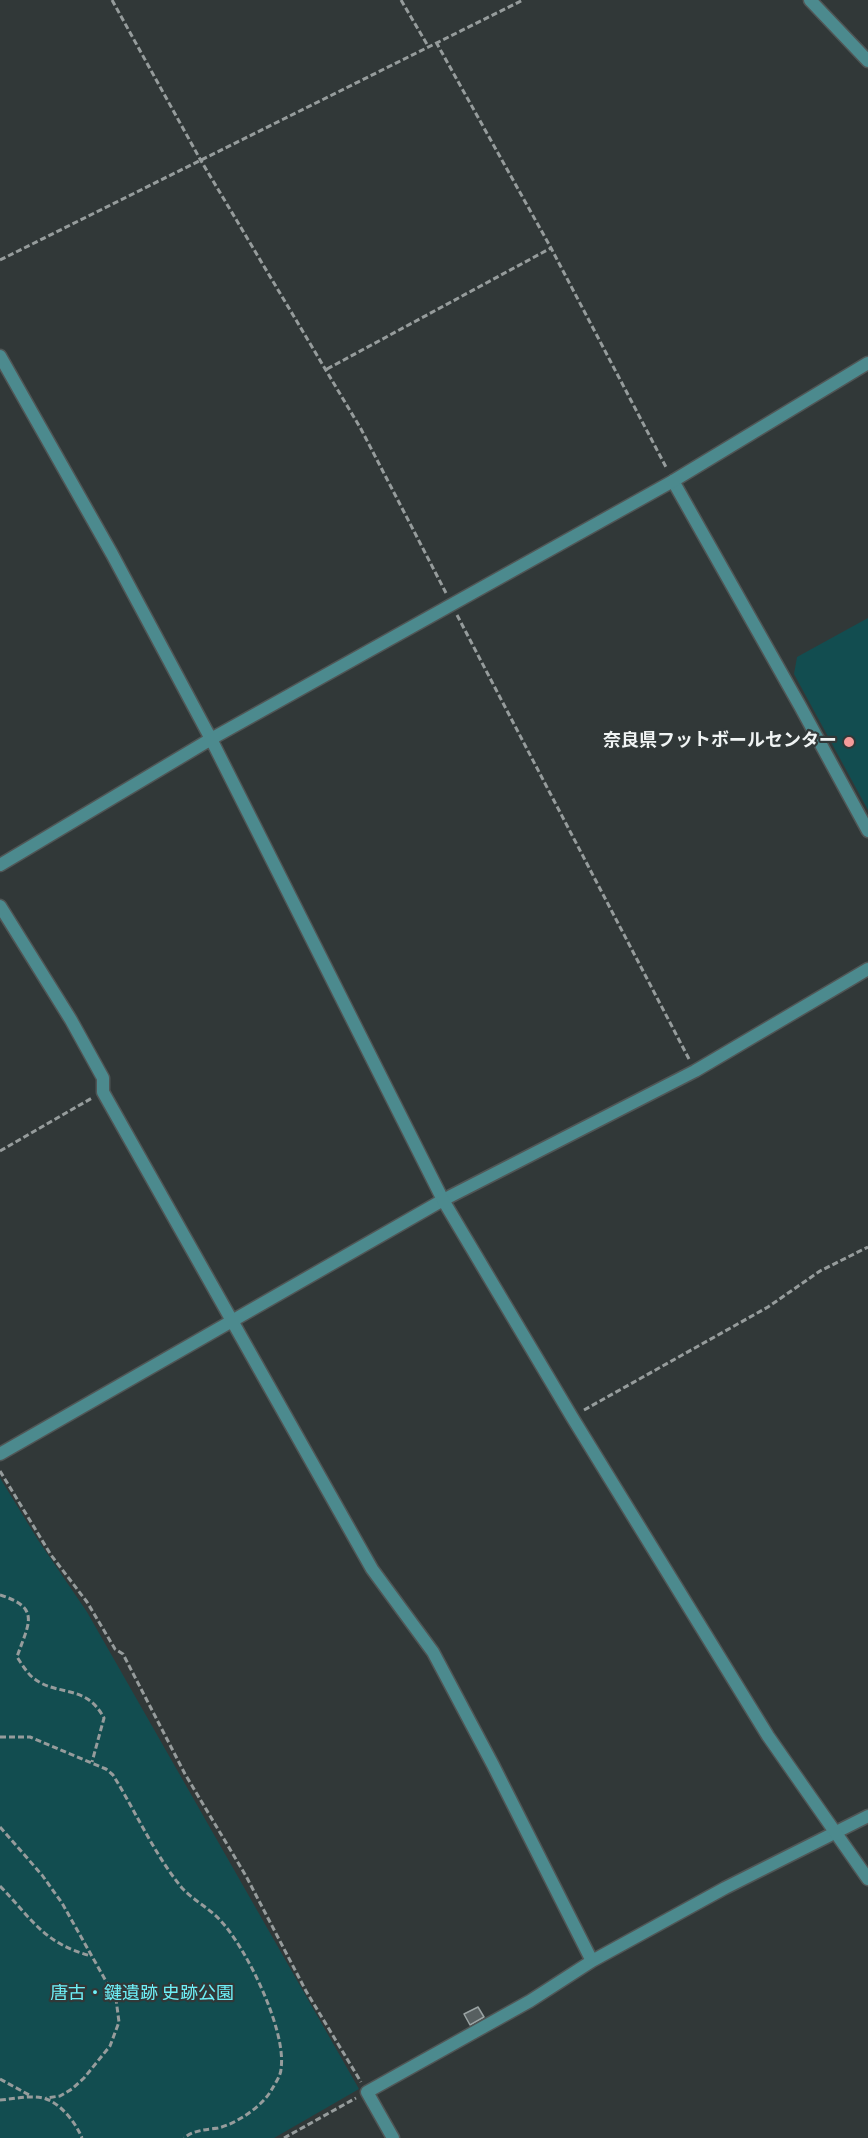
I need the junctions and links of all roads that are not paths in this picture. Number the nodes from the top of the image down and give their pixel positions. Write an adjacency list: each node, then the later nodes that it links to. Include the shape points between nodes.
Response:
1 (810, 0): 2 (street)
2 (868, 61)
3 (0, 356): 6 (street)
4 (868, 363): 5 (street)
5 (673, 481): 6 (street); 7 (street)
6 (211, 739): 8 (street); 11 (street)
7 (868, 831)
8 (0, 865)
9 (0, 906): 12 (street, via 76,1029 103,1078 103,1092)
10 (868, 969): 11 (street, via 695,1071)
11 (443, 1200): 12 (street); 15 (street, via 768,1736)
12 (231, 1320): 13 (street); 17 (street, via 372,1569 433,1652)
13 (0, 1454)
14 (868, 1816): 15 (street)
15 (835, 1832): 16 (street); 17 (street)
16 (868, 1879)
17 (592, 1961): 18 (street, via 530,2001 368,2092)
18 (393, 2138)

